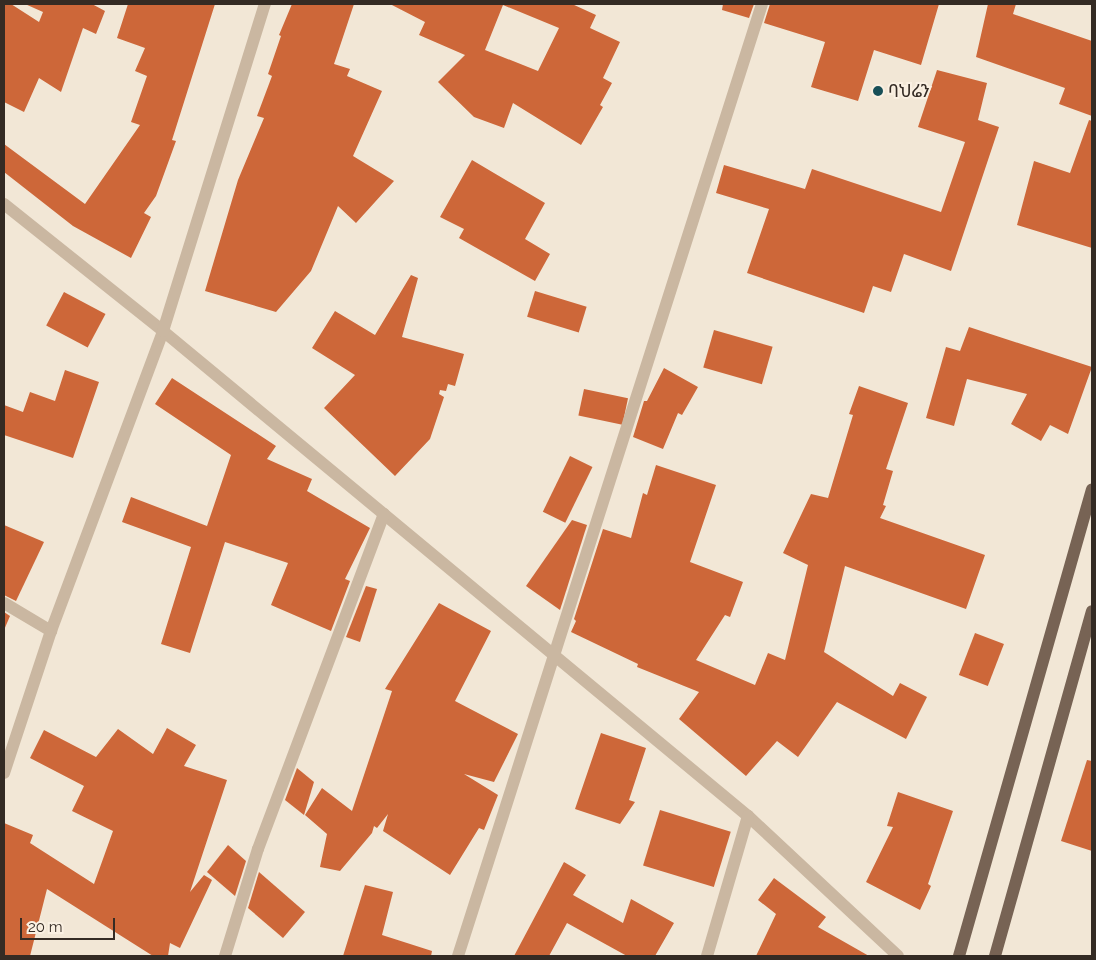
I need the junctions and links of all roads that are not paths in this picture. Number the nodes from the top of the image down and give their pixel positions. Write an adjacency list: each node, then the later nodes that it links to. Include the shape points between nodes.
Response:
1 (265, 4): 4 (street)
2 (762, 4): 10 (street)
3 (4, 204): 4 (street)
4 (163, 331): 6 (street); 9 (street)
5 (1092, 490): 17 (main road)
6 (384, 514): 10 (street); 13 (street, via 258,849)
7 (4, 603): 9 (street)
8 (1092, 611): 18 (main road)
9 (50, 631): 11 (street)
10 (554, 655): 12 (street); 14 (street)
11 (4, 773)
12 (748, 816): 15 (street); 16 (street)
13 (224, 956)
14 (458, 956)
15 (707, 956)
16 (898, 956)
17 (959, 956)
18 (995, 956)

